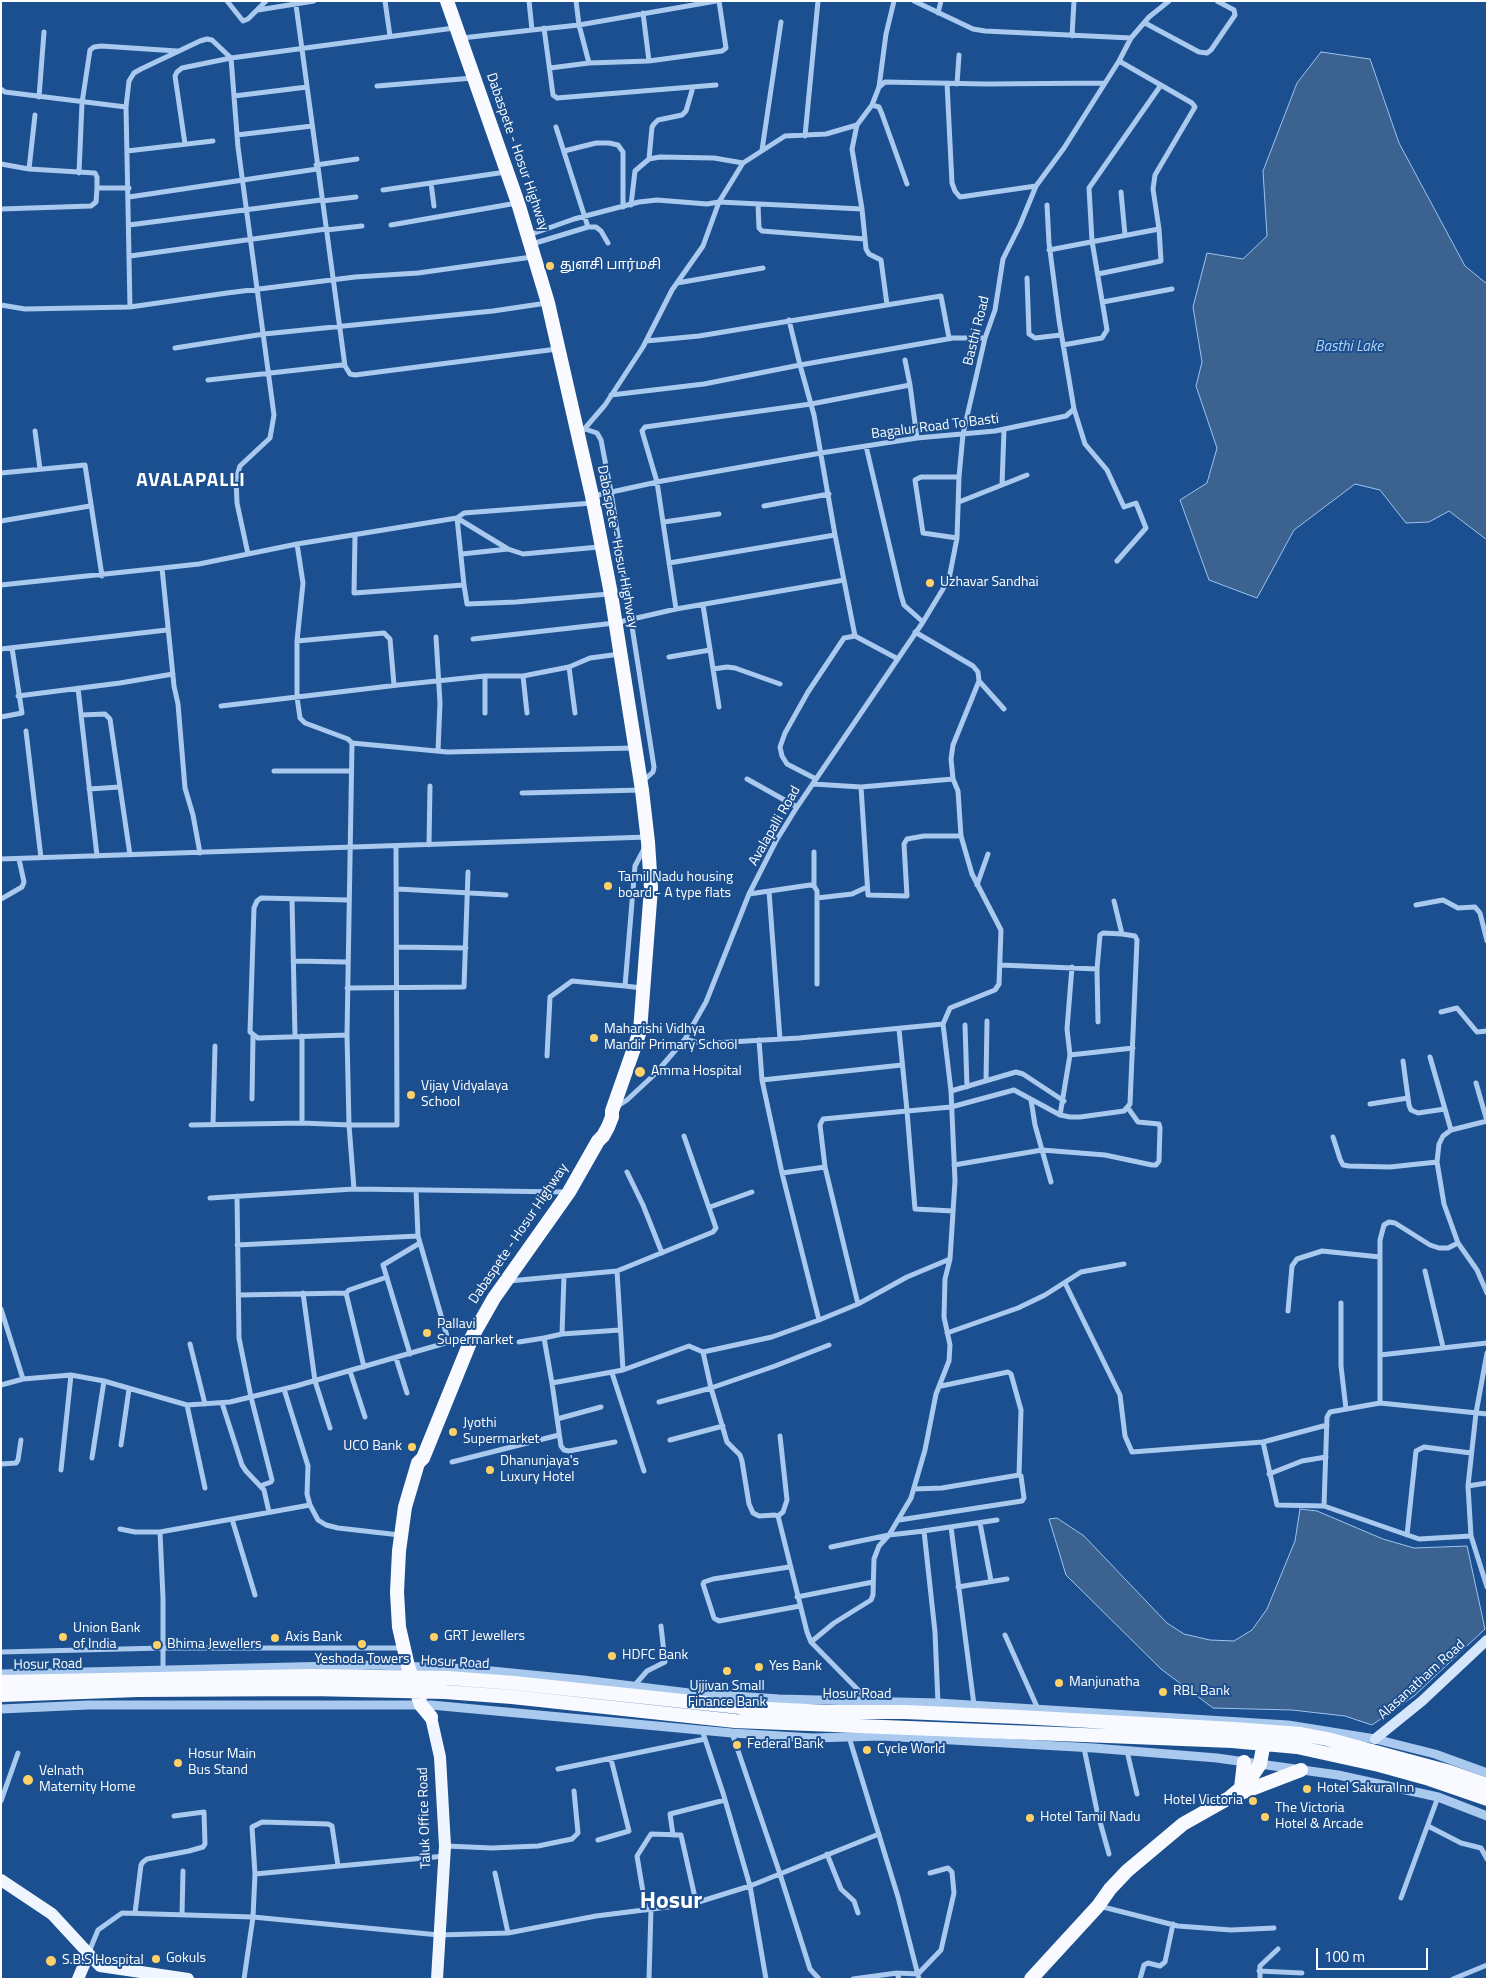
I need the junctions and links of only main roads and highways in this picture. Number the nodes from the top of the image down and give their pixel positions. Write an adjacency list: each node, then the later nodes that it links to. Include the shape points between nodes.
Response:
1 (447, 1): 2 (highway, Dabaspete - Hosur Highway, via 532,245 581,433 636,748 651,888 640,1031 612,1118 569,1192 494,1298 473,1335)
2 (423, 1458): 4 (highway, Dabaspete - Hosur Highway, via 406,1538 407,1616); 4 (highway, Dabaspete - Hosur Highway, via 413,1477 400,1535 400,1628 403,1648)
3 (1487, 1640): 11 (main road, Alasanatham Road, via 1422,1701)
4 (413, 1666): 8 (highway, Dabaspete - Hosur Highway)
5 (1, 1682): 7 (highway, Hosur Road, via 420,1677 514,1683)
6 (1, 1695): 7 (highway, Hosur Road, via 138,1690 366,1690)
7 (579, 1697): 10 (highway, Hosur Road, via 826,1712 906,1709); 10 (highway, Hosur Road, via 735,1721 897,1730)
8 (427, 1709): 23 (main road, Taluk Office Road, via 440,1757 445,1851)
9 (1267, 1723): 16 (highway, via 1260,1764)
10 (1233, 1735): 12 (highway)
11 (1375, 1739)
12 (1299, 1741): 15 (highway, via 1365,1748); 18 (highway)
13 (1244, 1762): 16 (highway)
14 (1301, 1770): 17 (highway)
15 (1487, 1785)
16 (1242, 1788): 17 (highway)
17 (1228, 1798): 24 (highway, via 1183,1824 1126,1871)
18 (1487, 1799)
19 (1, 1880): 20 (main road, via 52,1914)
20 (88, 1955): 21 (main road); 22 (main road, via 100,1966)
21 (78, 1979)
22 (188, 1979)
23 (436, 1979)
24 (1031, 1979)

